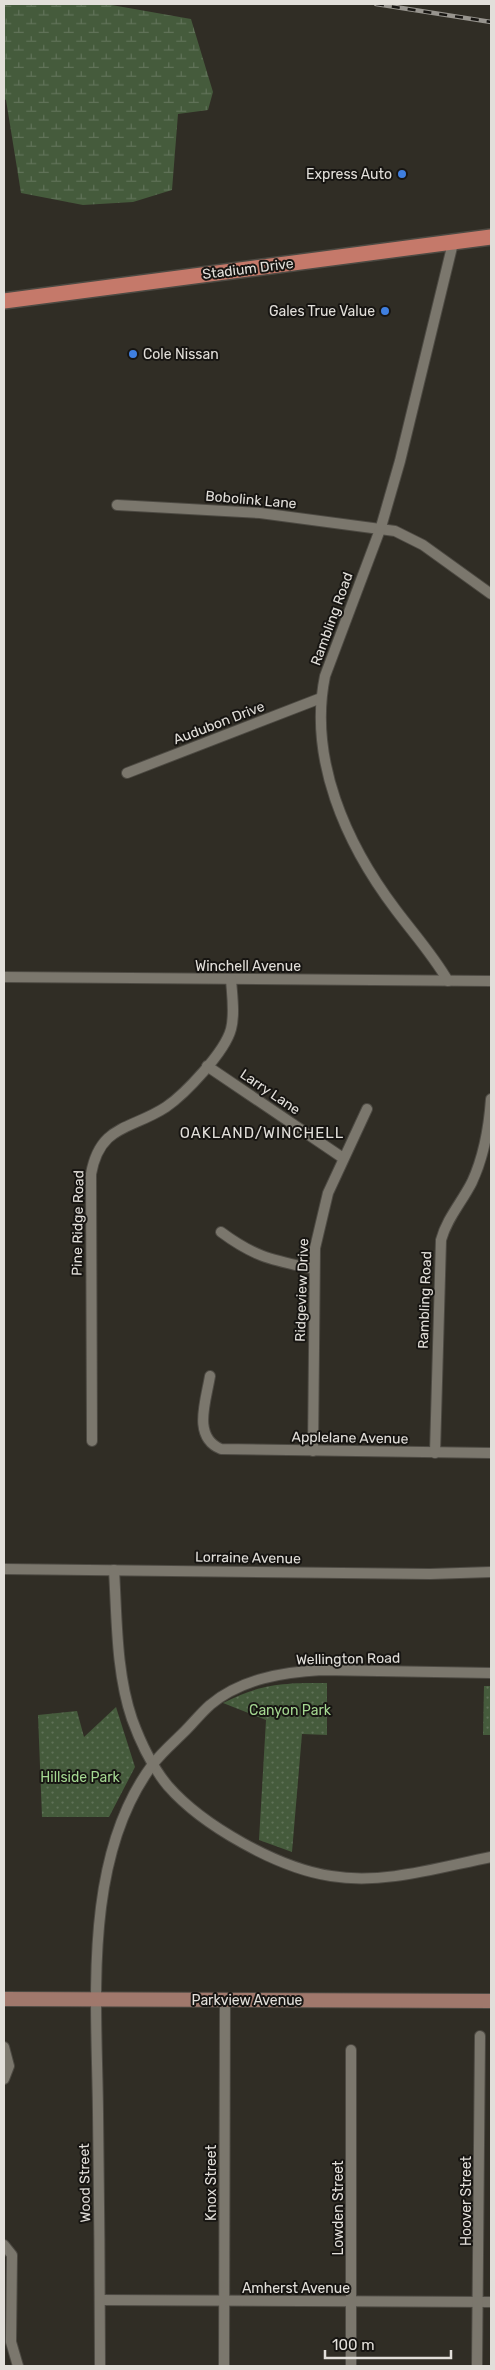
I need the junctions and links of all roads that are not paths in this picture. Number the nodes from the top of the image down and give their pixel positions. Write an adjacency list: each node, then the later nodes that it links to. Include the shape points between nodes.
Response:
1 (491, 237): 2 (main road, Stadium Drive)
2 (453, 243): 3 (main road, Stadium Drive); 5 (street, Rambling Road)
3 (4, 301)
4 (117, 505): 5 (street, Bobolink Lane, via 260,513)
5 (381, 527): 6 (street, Bobolink Lane, via 408,535); 7 (street, Rambling Road, via 330,658)
6 (491, 594)
7 (321, 698): 8 (street, Audubon Drive); 11 (street, Rambling Road, via 324,763 363,861)
8 (127, 773)
9 (4, 977): 10 (street, Winchell Avenue)
10 (232, 979): 11 (street, Winchell Avenue); 13 (street, Pine Ridge Road, via 231,1028 228,1038)
11 (448, 981): 12 (street, Winchell Avenue)
12 (491, 981)
13 (207, 1066): 16 (street, Larry Lane); 20 (street, Pine Ridge Road, via 166,1107 112,1134 98,1150 94,1161 91,1174)
14 (491, 1099): 22 (street, Rambling Road, via 489,1126 480,1161 445,1225 441,1240)
15 (367, 1109): 16 (street, Ridgeview Drive)
16 (343, 1158): 18 (street, Ridgeview Drive, via 328,1193 318,1232)
17 (222, 1232): 18 (street, via 267,1259)
18 (314, 1269): 21 (street, Ridgeview Drive)
19 (210, 1376): 21 (street, Applelane Avenue, via 202,1427 210,1444 228,1451)
20 (92, 1441)
21 (313, 1451): 22 (street, Applelane Avenue)
22 (435, 1453): 23 (street, Applelane Avenue)
23 (491, 1453)
24 (4, 1569): 25 (street, Lorraine Avenue)
25 (114, 1570): 26 (street, Lorraine Avenue); 28 (street, via 118,1640 127,1702 139,1737)
26 (491, 1572)
27 (491, 1673): 28 (street, Wellington Road, via 322,1670 298,1671 258,1680 211,1705)
28 (154, 1763): 29 (street, via 166,1784 206,1819 262,1852 306,1870 331,1876 389,1876); 31 (street, Wellington Road, via 131,1801 112,1852 99,1928)
29 (491, 1857)
30 (4, 1999): 31 (street, Parkview Avenue)
31 (97, 1999): 32 (street, Parkview Avenue); 39 (street, Wood Street)
32 (225, 2000): 33 (street, Parkview Avenue); 40 (street, Knox Street)
33 (491, 2001)
34 (480, 2036): 42 (street, Hoover Street)
35 (4, 2047): 37 (street, via 9,2066)
36 (351, 2050): 41 (street, Lowden Street)
37 (4, 2079)
38 (4, 2245): 44 (street, via 12,2254 11,2342)
39 (100, 2300): 40 (street, Amherst Avenue); 45 (street, Wood Street)
40 (224, 2301): 41 (street, Amherst Avenue); 46 (street, Knox Street)
41 (351, 2302): 42 (street, Amherst Avenue); 47 (street, Lowden Street)
42 (477, 2302): 43 (street, Amherst Avenue); 48 (street, Hoover Street)
43 (491, 2302)
44 (18, 2366)
45 (100, 2366)
46 (224, 2366)
47 (351, 2366)
48 (478, 2366)

